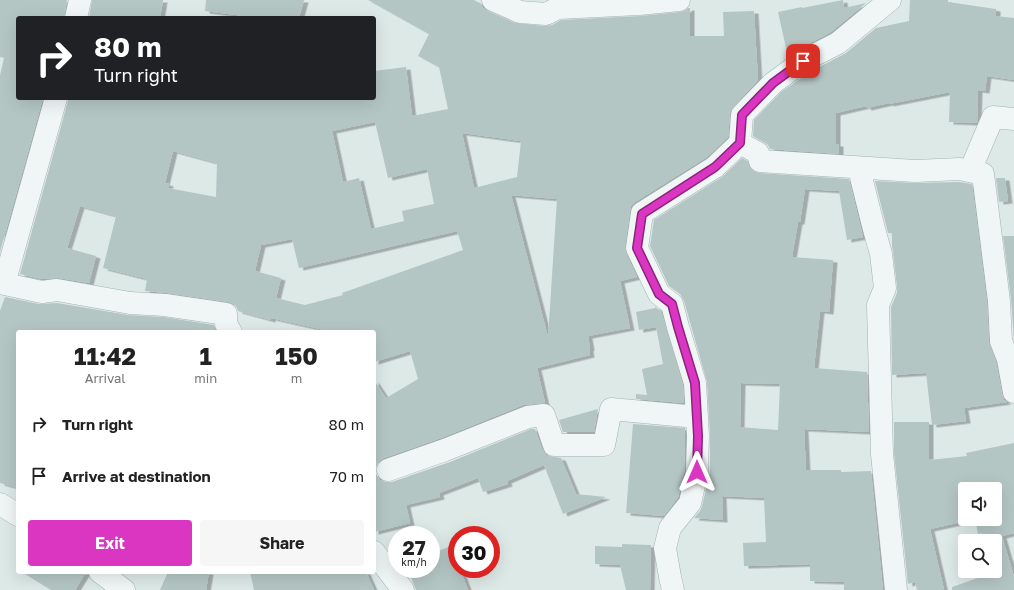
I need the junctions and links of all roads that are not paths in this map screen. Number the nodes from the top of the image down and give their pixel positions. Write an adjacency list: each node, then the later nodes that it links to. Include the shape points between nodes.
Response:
1 (80, 0): 5 (street)
2 (493, 0): 3 (street, via 520,12 546,14 558,8)
3 (678, 0)
4 (890, 0): 8 (street, via 838,44 803,61 773,83 742,115)
5 (76, 16)
6 (55, 100): 11 (street)
7 (1014, 119): 10 (street, via 993,117)
8 (740, 143): 9 (street, via 758,153 760,161); 14 (street, via 715,167 642,214 637,248 659,294 672,304 695,383)
9 (868, 168): 10 (street); 23 (street, via 861,177 881,254 885,288 878,305 882,454)
10 (970, 171): 13 (street, via 983,174 999,300 1001,341 1008,359)
11 (2, 284): 12 (street, via 42,292 57,290 130,303 166,305 226,314 226,324)
12 (230, 330)
13 (1014, 392)
14 (696, 417): 15 (street, via 612,409 604,445 554,445 544,415 528,417); 22 (street, via 697,472 690,503 670,528 665,548)
15 (388, 470)
16 (0, 504): 17 (street)
17 (16, 514)
18 (376, 555): 21 (street)
19 (103, 574): 20 (street)
20 (124, 590)
21 (403, 590)
22 (673, 590)
23 (896, 590)

